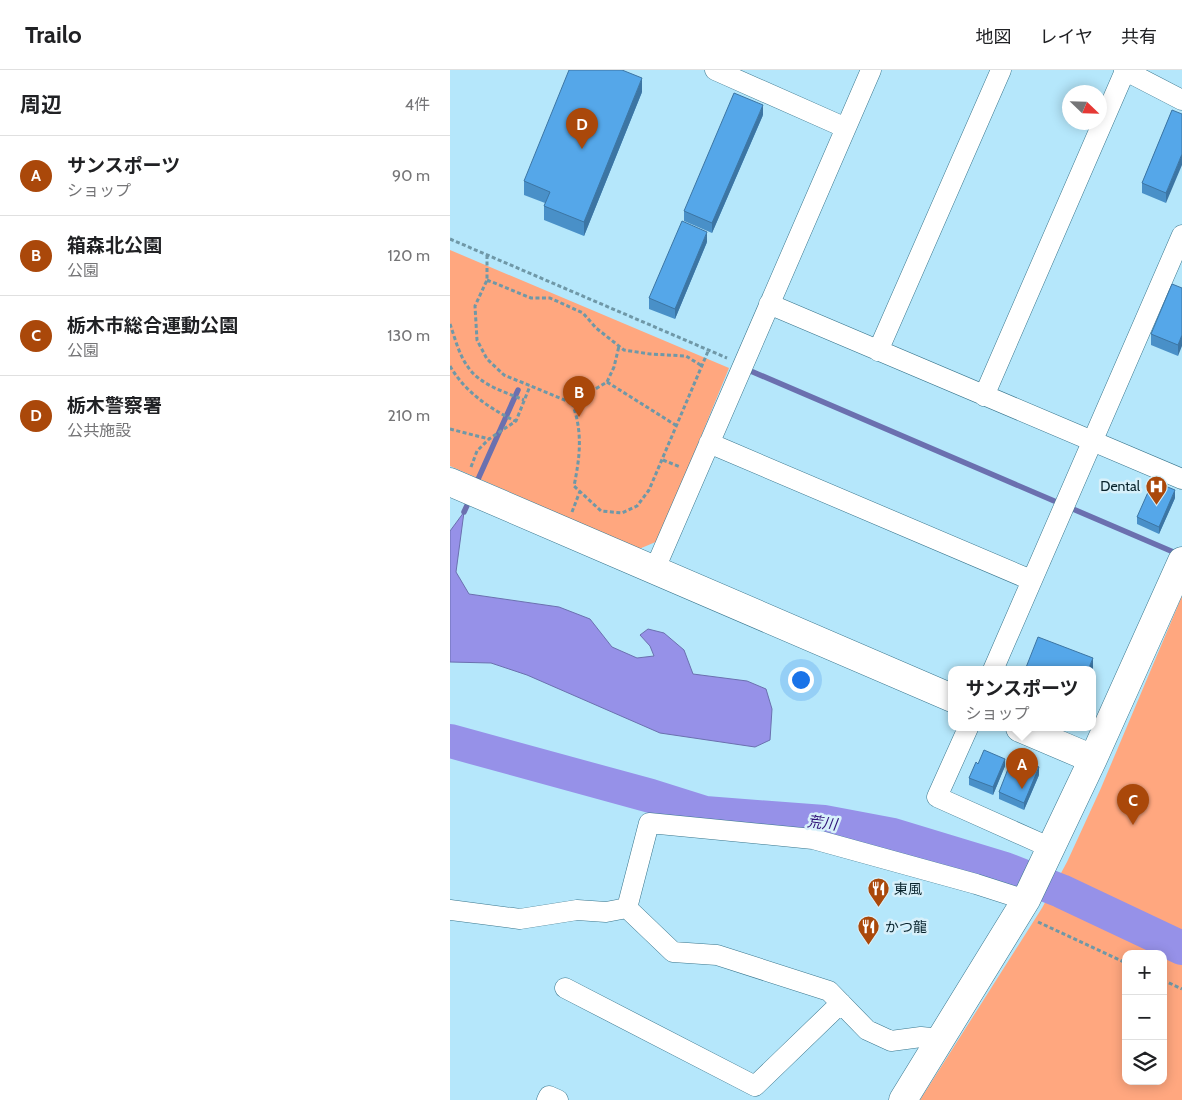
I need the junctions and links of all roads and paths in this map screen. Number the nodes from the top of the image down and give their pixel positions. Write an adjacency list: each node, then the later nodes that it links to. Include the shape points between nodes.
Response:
1 (871, 70): 6 (street)
2 (1001, 70): 15 (street)
3 (1124, 70): 5 (street); 21 (street)
4 (722, 71): 6 (street)
5 (1182, 100)
6 (846, 128): 11 (street)
7 (1182, 235): 28 (street)
8 (450, 239): 9 (path)
9 (488, 255): 10 (path); 16 (path)
10 (487, 280): 13 (path, via 531,298 550,298 584,313 596,328); 20 (path, via 475,306 477,340 487,359 504,374)
11 (769, 304): 15 (street); 16 (street)
12 (450, 324): 22 (path, via 468,368 487,384)
13 (619, 346): 18 (path, via 624,350 650,354 686,356); 19 (path)
14 (709, 349): 18 (path)
15 (878, 351): 21 (street)
16 (743, 365): 29 (street)
17 (450, 366): 24 (path, via 468,390 492,410)
18 (702, 366): 25 (path)
19 (607, 382): 23 (path); 25 (path)
20 (530, 386): 22 (path); 23 (path)
21 (984, 396): 28 (street)
22 (524, 400): 24 (path)
23 (572, 403): 25 (path, via 580,437 574,486 601,511 622,513 638,506 649,490)
24 (516, 421): 27 (path)
25 (677, 426)
26 (450, 428): 27 (path)
27 (489, 439): 31 (path, via 477,451)
28 (1092, 441): 30 (street); 34 (street)
29 (709, 444): 33 (street); 34 (street)
30 (1182, 479)
31 (457, 485): 33 (street)
32 (1182, 561): 39 (street)
33 (654, 571): 36 (street)
34 (1032, 580): 35 (street)
35 (995, 666)
36 (948, 696)
37 (967, 731): 40 (street, via 937,797)
38 (1027, 731): 39 (street)
39 (1093, 759): 40 (street)
40 (1047, 856): 41 (street)
41 (1022, 906): 42 (street, via 967,881 813,839 648,823); 44 (path); 49 (street)
42 (627, 908): 43 (street, via 606,912 577,910 520,919); 48 (street, via 673,952 718,955 829,990)
43 (450, 910)
44 (1122, 960)
45 (1167, 982): 47 (path)
46 (565, 988): 48 (street, via 755,1086)
47 (1182, 989)
48 (841, 1003): 49 (street, via 867,1030 891,1041 921,1037)
49 (941, 1039): 52 (street)
50 (547, 1100): 51 (street, via 549,1096)
51 (558, 1100)
52 (902, 1100)

